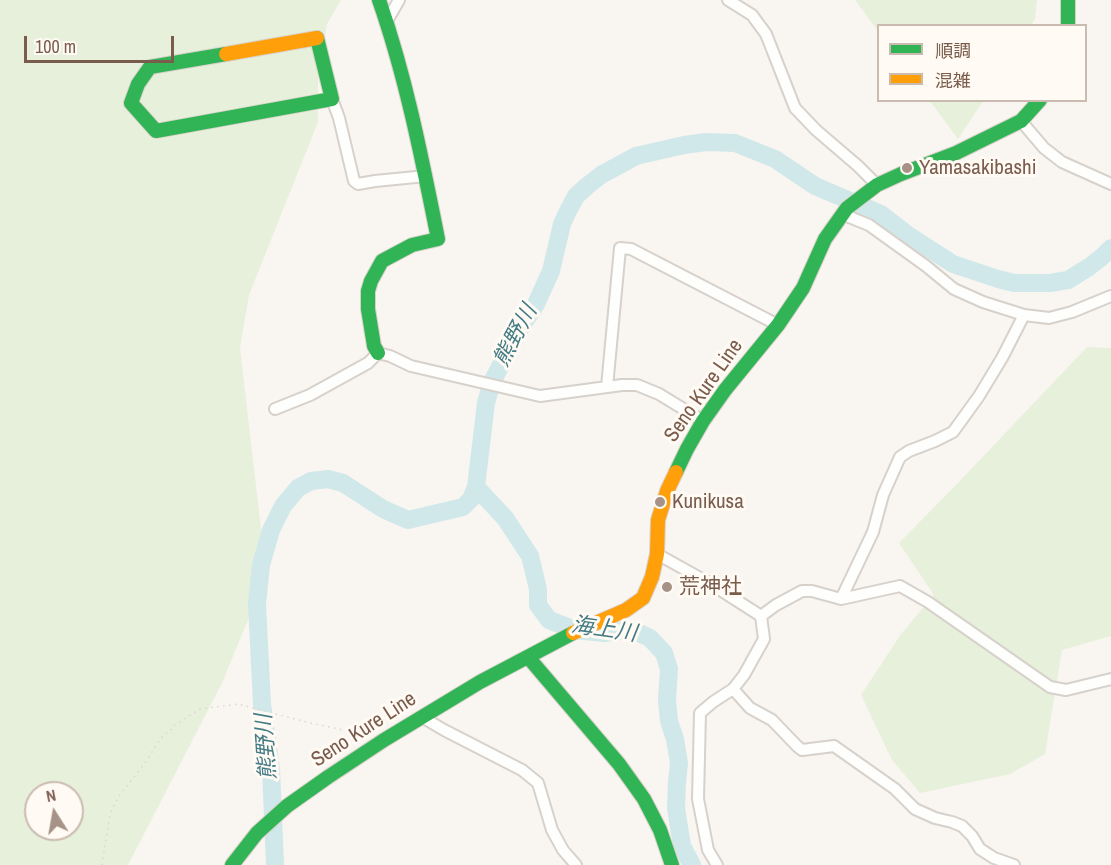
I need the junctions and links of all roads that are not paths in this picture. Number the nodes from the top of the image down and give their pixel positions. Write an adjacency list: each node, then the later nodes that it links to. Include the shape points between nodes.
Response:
1 (379, 0): 5 (main road)
2 (399, 0): 5 (street)
3 (728, 0): 12 (street, via 752,15 766,34 795,108)
4 (1068, 0): 6 (main road)
5 (387, 21): 10 (main road)
6 (1068, 24)
7 (332, 99): 7 (main road, via 317,38 150,67 141,76 131,103 156,131); 10 (street, via 354,182)
8 (1038, 102): 9 (main road, Seno Kure Line)
9 (1021, 121): 11 (street, via 1062,162); 12 (main road, Seno Kure Line)
10 (426, 176): 17 (main road, via 438,239 412,245 382,261 371,281 368,309)
11 (1111, 184)
12 (877, 185): 13 (main road, Seno Kure Line)
13 (844, 211): 15 (street, via 869,225 954,289); 16 (main road, Seno Kure Line)
14 (1111, 296): 15 (street, via 1049,318)
15 (1024, 315): 22 (street, via 980,396 953,432 900,457 883,495 873,532)
16 (778, 326): 18 (street, via 631,249 620,248); 20 (main road, Seno Kure Line)
17 (378, 353): 18 (street, via 411,366 540,396); 19 (street, via 368,363 310,395)
18 (607, 387): 20 (street, via 637,385)
19 (274, 409)
20 (703, 421): 21 (main road, Seno Kure Line, via 667,491 658,520)
21 (657, 554): 23 (street); 24 (main road, Seno Kure Line, via 643,598)
22 (841, 599): 23 (street, via 802,591); 25 (street, via 900,586 1050,687 1066,690)
23 (761, 616): 26 (street, via 764,639)
24 (528, 657): 27 (main road, Seno Kure Line); 30 (main road, via 644,799)
25 (1111, 679)
26 (733, 689): 31 (street, via 700,712 698,799 708,850); 32 (street, via 802,750 834,746 895,789 915,809 963,826 980,849)
27 (422, 717): 28 (main road, Seno Kure Line, via 287,806 256,833); 29 (street, via 522,770 538,783 552,830)
28 (232, 865)
29 (576, 865)
30 (672, 865)
31 (717, 865)
32 (1014, 865)

